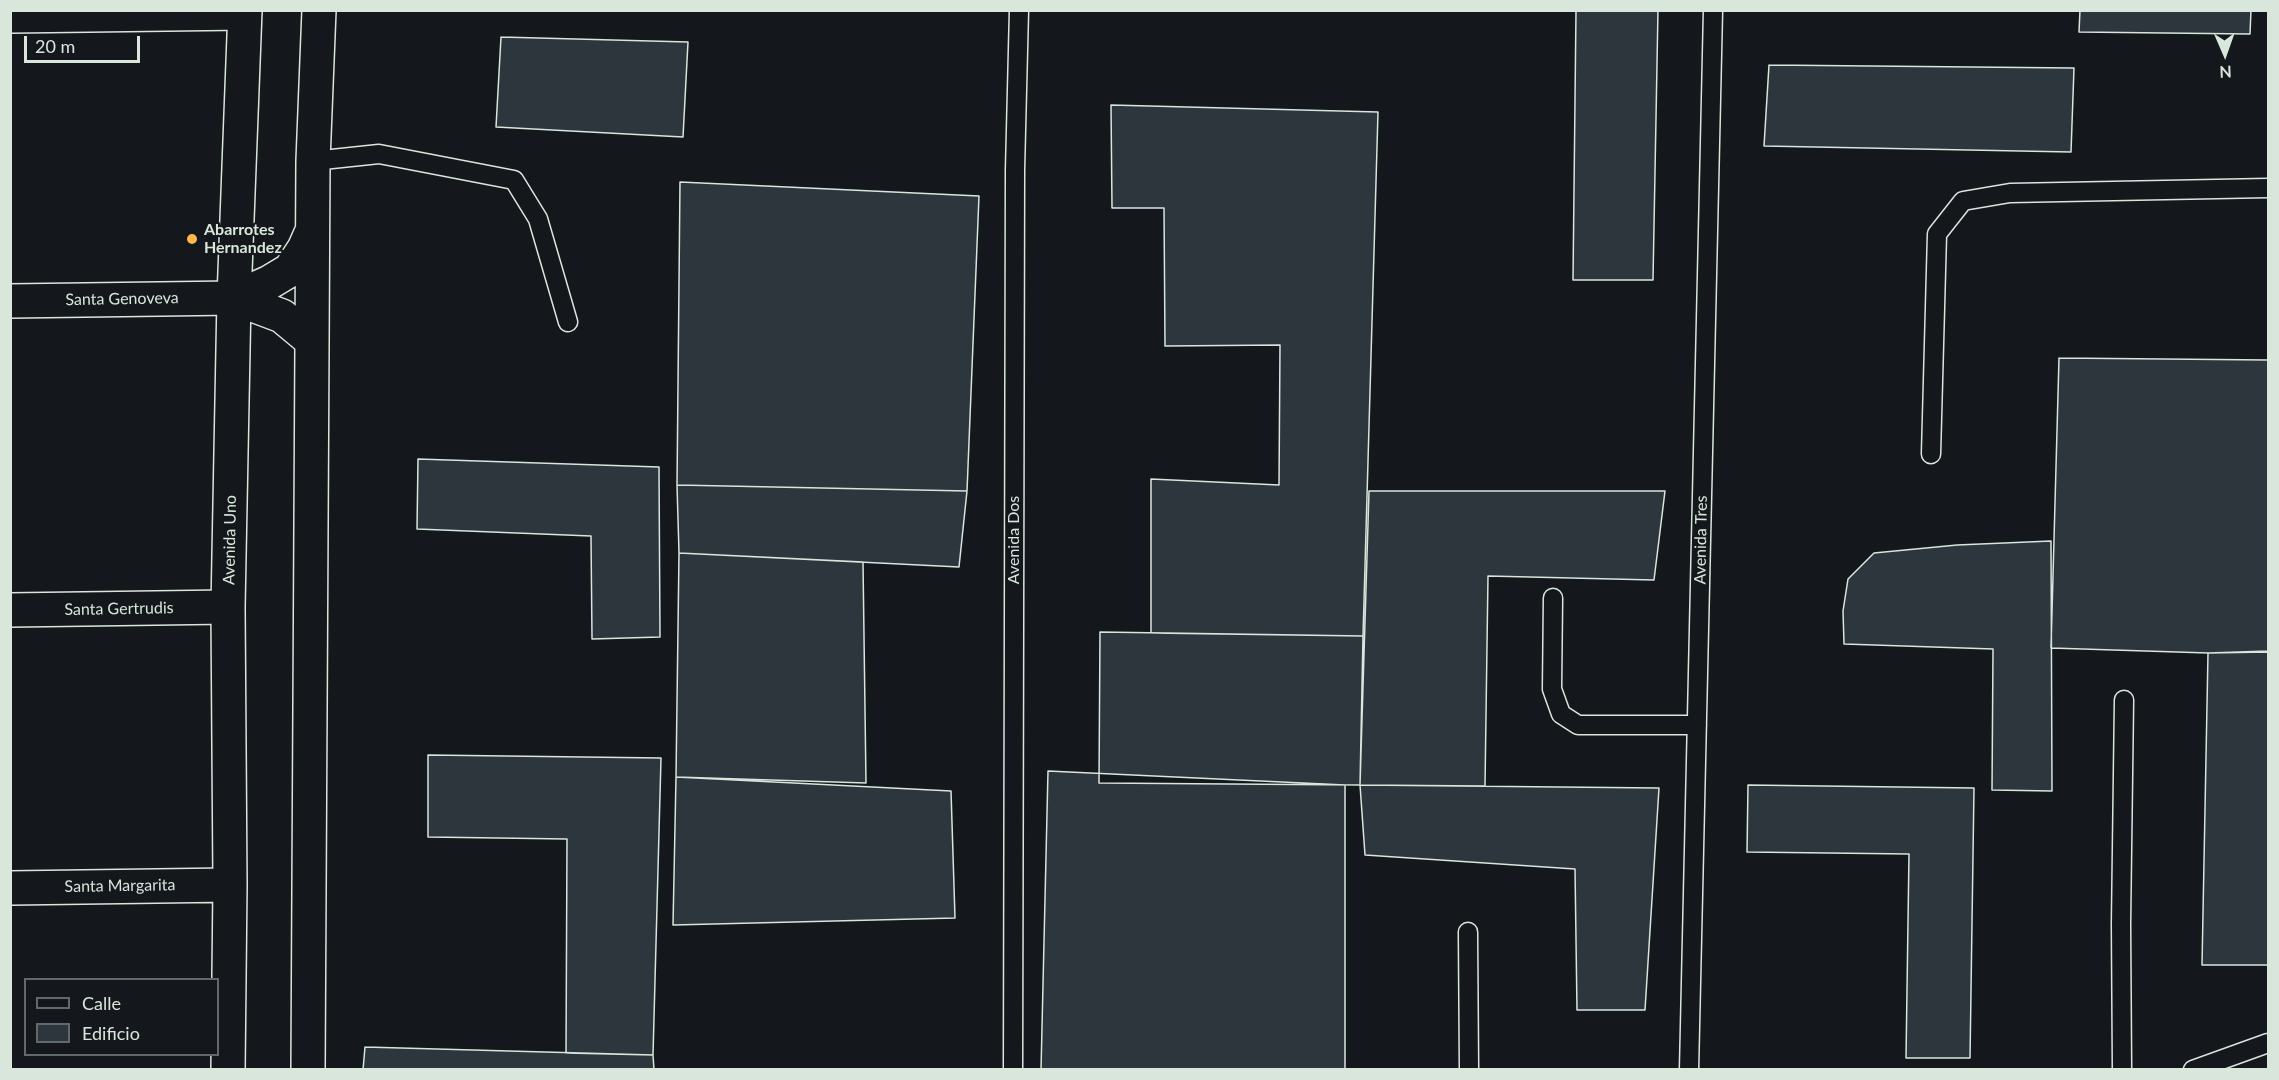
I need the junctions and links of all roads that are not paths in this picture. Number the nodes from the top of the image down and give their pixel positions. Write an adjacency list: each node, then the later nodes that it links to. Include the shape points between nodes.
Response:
1 (319, 10): 6 (street)
2 (1019, 10): 25 (lane, Avenida Dos, via 1015,170)
3 (1713, 10): 18 (lane, Avenida Tres)
4 (245, 12): 5 (street); 9 (street, Avenida Uno)
5 (10, 16)
6 (313, 161): 8 (street); 11 (lane, via 379,154 514,180 538,219)
7 (2268, 188): 13 (lane, via 2010,193 1963,201 1937,234)
8 (313, 230): 9 (street, via 290,270); 12 (street)
9 (234, 298): 10 (street, Santa Genoveva); 12 (street, via 282,316); 15 (street, Avenida Uno)
10 (10, 301)
11 (568, 322)
12 (312, 342): 24 (street)
13 (1931, 454)
14 (1553, 598): 18 (lane, via 1552,689 1561,714 1578,725)
15 (228, 607): 16 (street, Santa Gertrudis); 19 (street, Avenida Uno)
16 (10, 610)
17 (2124, 700): 28 (lane)
18 (1697, 725): 27 (lane, Avenida Tres)
19 (230, 885): 20 (street, Santa Margarita); 23 (street, Avenida Uno)
20 (10, 888)
21 (1468, 932): 26 (lane)
22 (2268, 1043): 29 (lane)
23 (228, 1070)
24 (308, 1070)
25 (1013, 1070)
26 (1469, 1070)
27 (1689, 1070)
28 (2122, 1070)
29 (2193, 1070)

